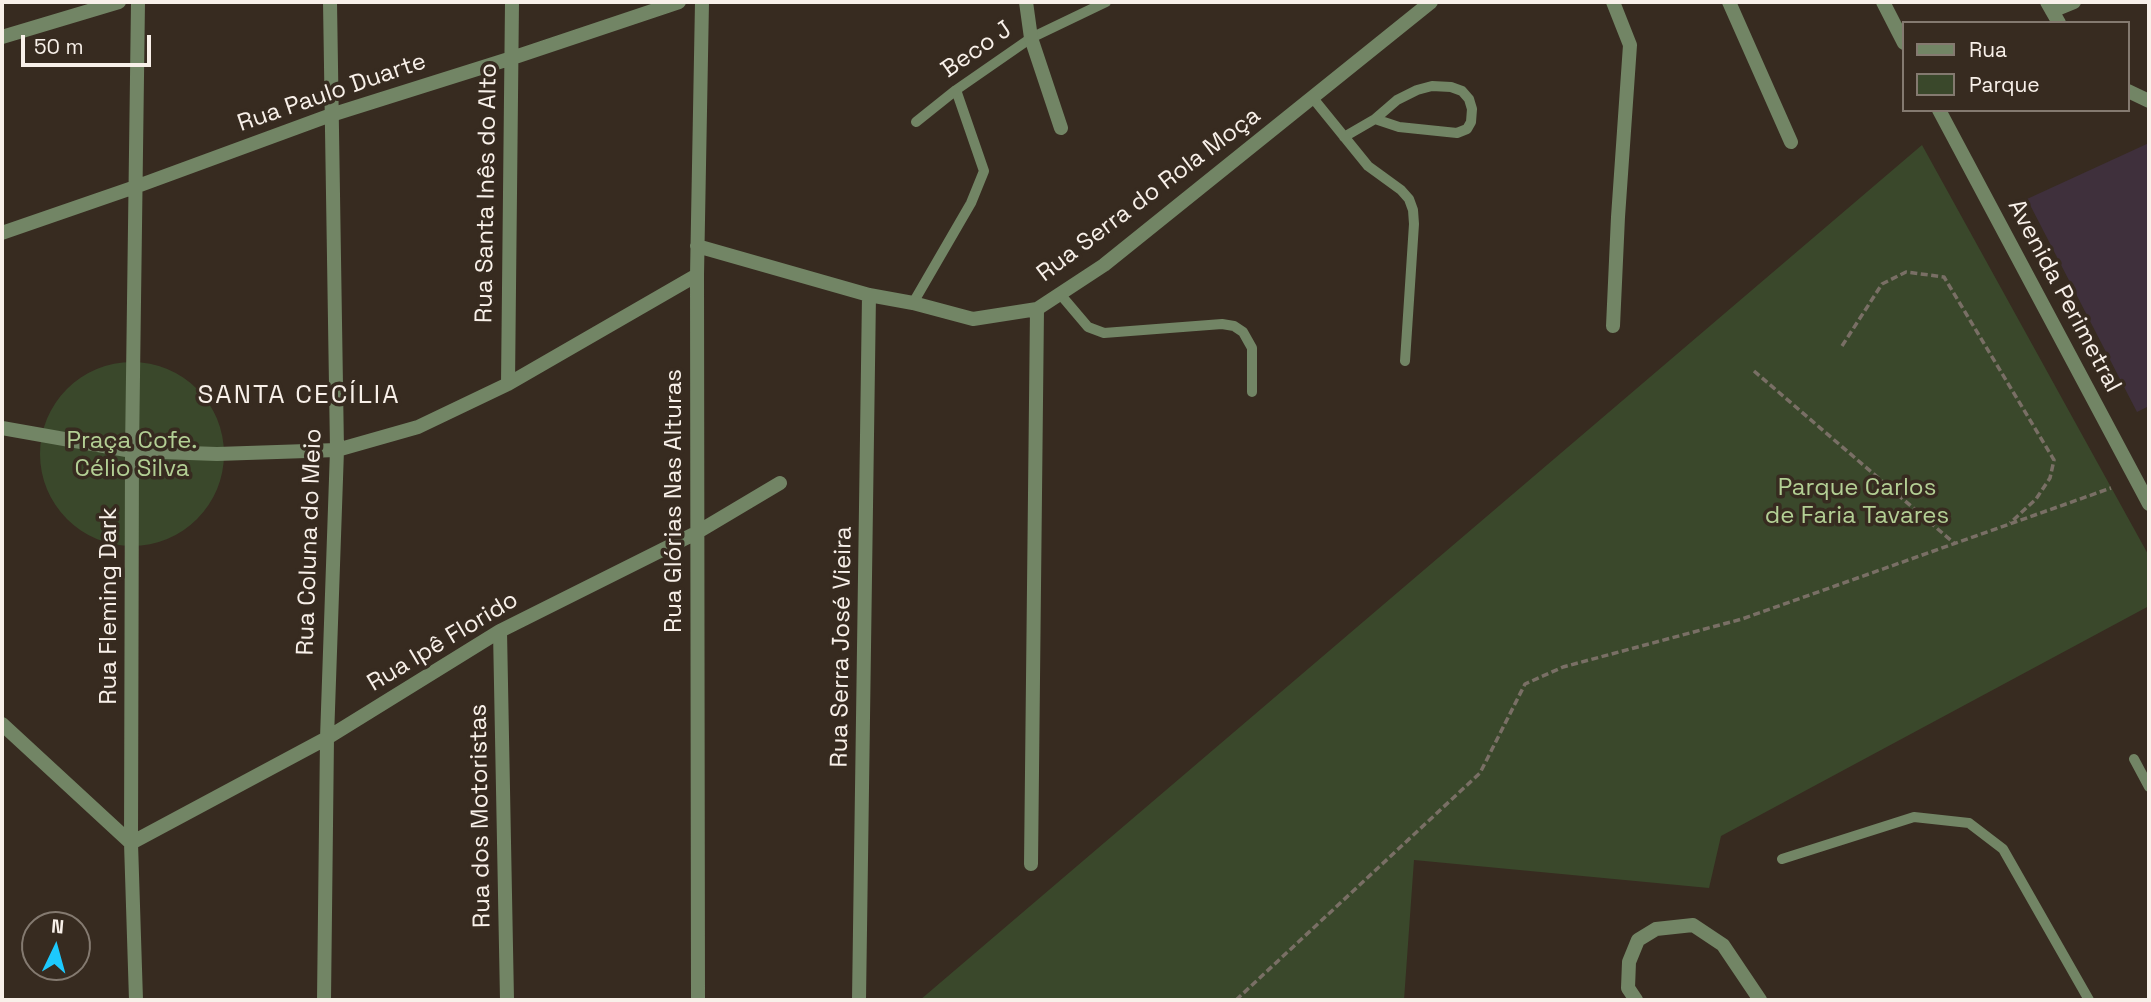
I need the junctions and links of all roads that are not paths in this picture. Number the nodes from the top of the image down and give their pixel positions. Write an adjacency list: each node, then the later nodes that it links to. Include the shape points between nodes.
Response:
1 (119, 2): 15 (street)
2 (138, 2): 30 (street, Rua Fleming Dark)
3 (330, 2): 24 (street, Rua Coluna do Meio)
4 (512, 2): 18 (street, Rua Santa Inês do Alto)
5 (679, 2): 18 (street, Rua Paulo Duarte)
6 (702, 2): 32 (street, Rua Glórias Nas Alturas)
7 (1026, 2): 16 (street)
8 (1105, 2): 16 (lane, Beco J)
9 (1431, 2): 21 (street, Rua Serra do Rola Moça)
10 (1613, 2): 38 (street, via 1630,45)
11 (1729, 2): 29 (street)
12 (1882, 2): 17 (street)
13 (2074, 2): 14 (street)
14 (2053, 12)
15 (2, 37)
16 (1031, 38): 19 (lane, Beco J); 27 (street)
17 (1902, 39)
18 (512, 58): 24 (street, Rua Paulo Duarte); 40 (street, Rua Santa Inês do Alto)
19 (956, 90): 26 (lane, Beco J); 36 (lane, via 984,171 971,203)
20 (2130, 92): 22 (street)
21 (1312, 97): 28 (lane); 34 (street, Rua Serra do Rola Moça, via 1104,265)
22 (2149, 102)
23 (1940, 112): 46 (street, Avenida Perimetral)
24 (331, 115): 30 (street, Rua Paulo Duarte); 43 (street, Rua Coluna do Meio)
25 (1375, 119): 25 (lane, via 1397,100 1432,86 1462,91 1472,109 1467,129 1457,133 1399,127); 28 (lane)
26 (916, 122)
27 (1061, 128)
28 (1344, 137): 39 (lane, via 1368,166 1401,190 1413,210)
29 (1791, 142)
30 (135, 187): 31 (street, Rua Paulo Duarte); 44 (street, Rua Fleming Dark)
31 (2, 233)
32 (697, 246): 33 (street, Rua Glórias Nas Alturas); 35 (street, Rua Serra do Rola Moça)
33 (696, 275): 40 (street); 47 (street, Rua Glórias Nas Alturas)
34 (1060, 294): 37 (street, Rua Serra do Rola Moça); 41 (lane, via 1096,331 1234,326 1252,348)
35 (869, 295): 36 (street, Rua Serra do Rola Moça); 60 (street, Rua Serra José Vieira)
36 (914, 303): 37 (street, Rua Serra do Rola Moça, via 973,319)
37 (1037, 309): 55 (street)
38 (1613, 326)
39 (1405, 360)
40 (508, 384): 43 (street, via 418,427)
41 (1252, 392)
42 (2, 428): 44 (street)
43 (337, 450): 44 (street); 50 (street, Rua Coluna do Meio)
44 (132, 451): 53 (street, Rua Fleming Dark)
45 (780, 483): 47 (street, Rua Ipê Florido)
46 (2149, 504)
47 (696, 533): 48 (street, Rua Ipê Florido); 59 (street, Rua Glórias Nas Alturas)
48 (500, 631): 50 (street, Rua Ipê Florido); 58 (street, Rua dos Motoristas)
49 (2, 724): 53 (street)
50 (327, 738): 53 (street, Rua Ipê Florido); 57 (street, Rua Coluna do Meio)
51 (2134, 759): 52 (lane)
52 (2149, 786)
53 (131, 843): 56 (street, Rua Fleming Dark)
54 (1782, 859): 63 (lane, via 1914,817 1969,823 2003,849)
55 (1031, 864)
56 (136, 1000)
57 (324, 1000)
58 (507, 1000)
59 (698, 1000)
60 (859, 1000)
61 (1636, 1000): 62 (street, via 1628,988 1629,962 1638,940 1656,929 1693,925 1723,945)
62 (1760, 1000)
63 (2089, 1000)

